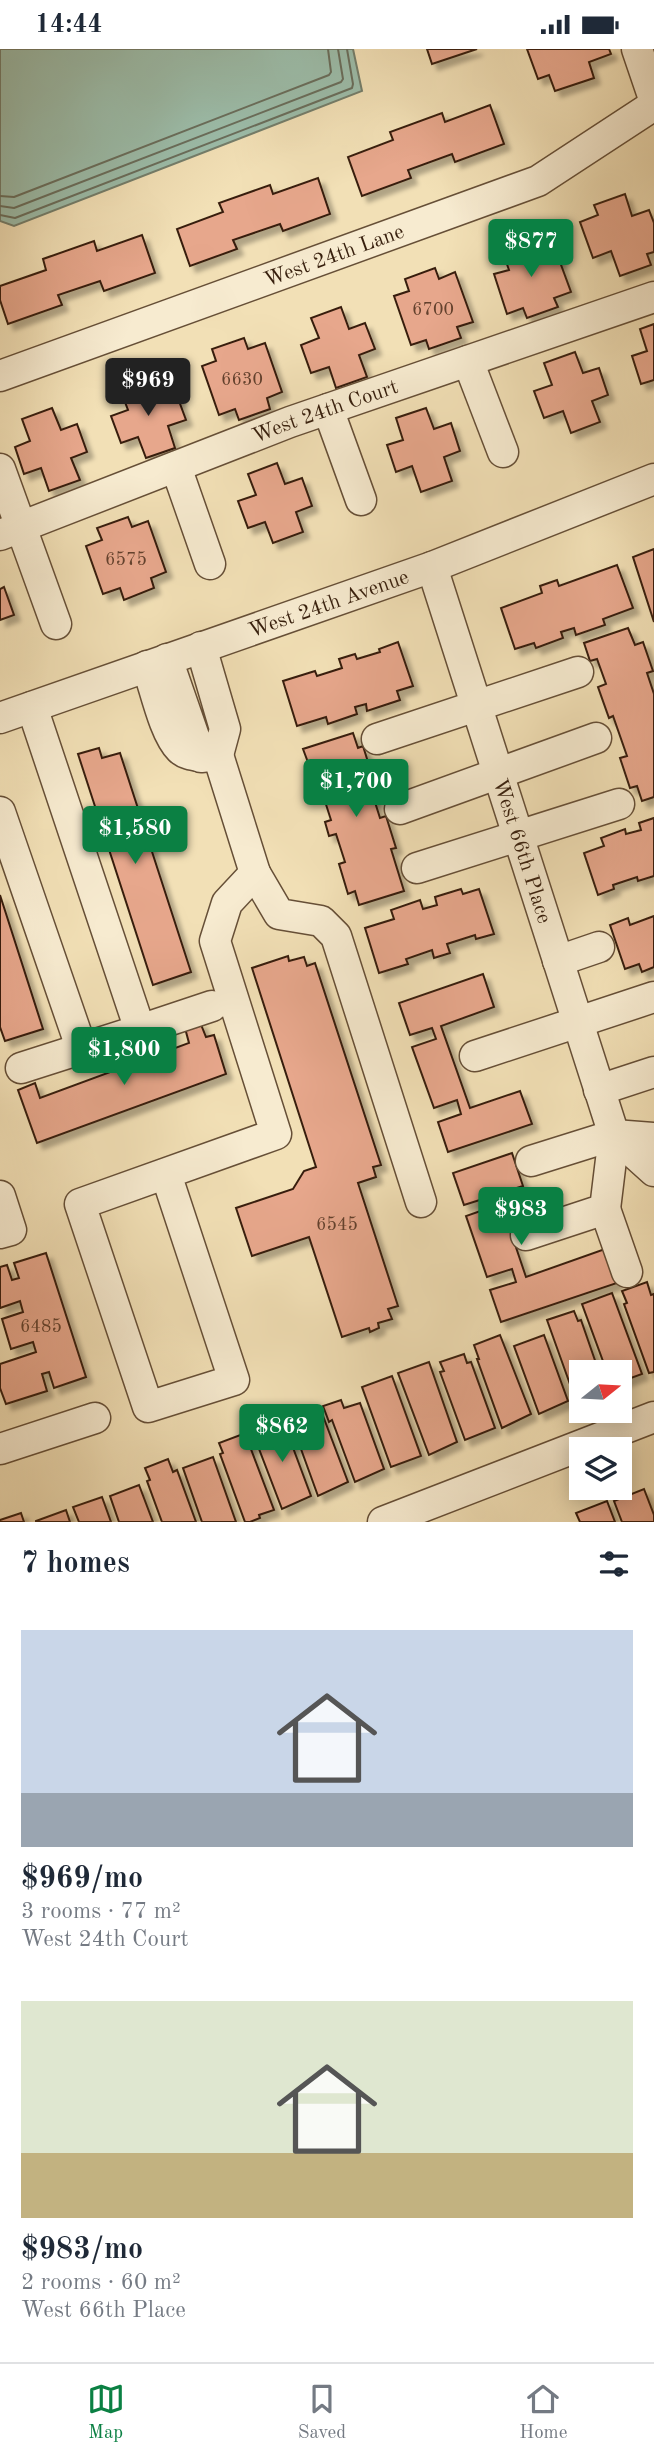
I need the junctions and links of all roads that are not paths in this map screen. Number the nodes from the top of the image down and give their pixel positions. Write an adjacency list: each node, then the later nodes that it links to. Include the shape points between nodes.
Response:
1 (638, 49): 2 (street)
2 (654, 99)
3 (654, 105): 6 (street, West 24th Lane, via 538,181)
4 (654, 297): 5 (street, West 24th Court)
5 (468, 361): 7 (street, West 24th Court); 8 (street)
6 (0, 376)
7 (328, 409): 9 (street, West 24th Court); 12 (street)
8 (503, 452)
9 (176, 467): 13 (street, West 24th Court); 14 (street)
10 (0, 469): 13 (street)
11 (654, 479): 15 (street, West 24th Avenue)
12 (361, 500)
13 (10, 531): 16 (street)
14 (210, 564)
15 (432, 567): 17 (street, West 24th Avenue); 20 (street, West 66th Place)
16 (56, 624)
17 (201, 647): 18 (street, West 24th Avenue); 25 (street, via 225,729)
18 (157, 663): 21 (street, West 24th Avenue); 25 (street)
19 (578, 672): 20 (street)
20 (477, 706): 24 (street); 26 (street, West 66th Place)
21 (32, 707): 22 (street, West 24th Avenue); 38 (street)
22 (0, 718)
23 (596, 738): 26 (street)
24 (377, 739)
25 (210, 756): 32 (street)
26 (498, 773): 28 (street); 30 (street, West 66th Place)
27 (619, 804): 30 (street)
28 (400, 809)
29 (0, 812): 39 (street)
30 (518, 836): 31 (street); 34 (street, West 66th Place)
31 (417, 868)
32 (255, 873): 48 (street, via 227,903 215,941 276,1134); 50 (street, via 279,914 321,921 336,936)
33 (599, 947): 34 (street)
34 (558, 961): 37 (street, West 66th Place)
35 (654, 997): 37 (street)
36 (212, 1006): 38 (street)
37 (577, 1022): 40 (street); 43 (street, West 66th Place)
38 (140, 1030): 39 (street)
39 (82, 1050): 41 (street)
40 (475, 1056)
41 (21, 1068)
42 (654, 1072): 43 (street)
43 (599, 1090): 44 (street, West 66th Place)
44 (614, 1135): 45 (street); 46 (street); 47 (street); 51 (street)
45 (654, 1138)
46 (531, 1161)
47 (654, 1171)
48 (166, 1174): 48 (street, via 80,1204 148,1408 234,1380)
49 (0, 1196): 52 (street, via 11,1230)
50 (421, 1202)
51 (605, 1209): 53 (street); 54 (street)
52 (0, 1233)
53 (526, 1235)
54 (627, 1272)
55 (654, 1417): 58 (street)
56 (95, 1418): 57 (street)
57 (0, 1449)
58 (383, 1522)

